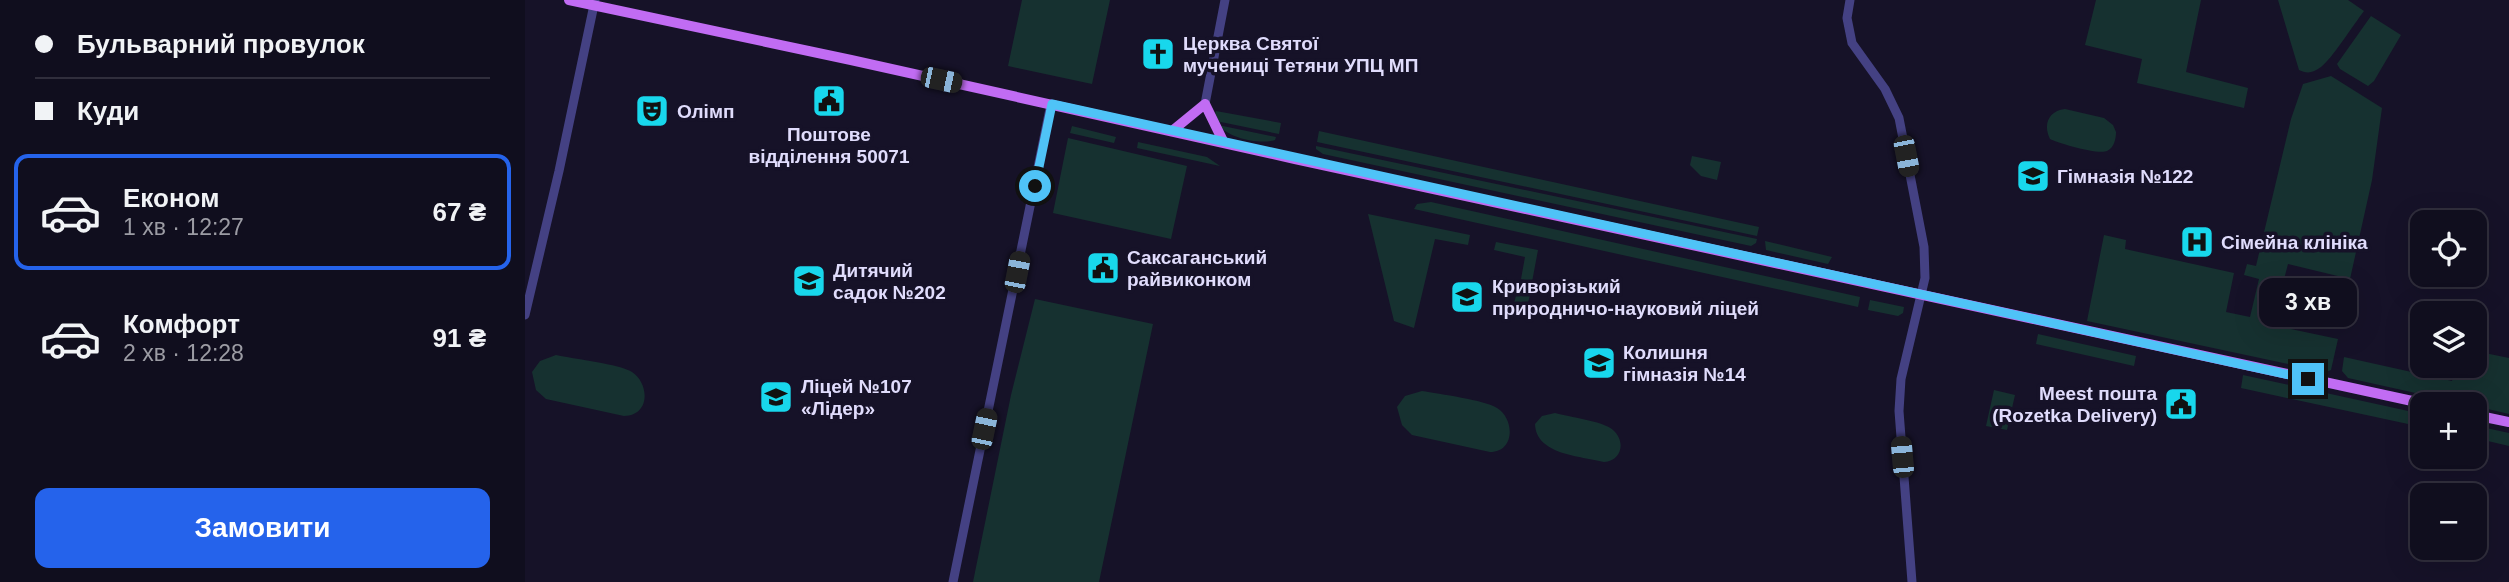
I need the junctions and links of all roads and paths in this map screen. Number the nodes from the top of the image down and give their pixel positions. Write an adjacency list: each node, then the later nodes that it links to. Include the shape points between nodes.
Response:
1 (569, 0): 4 (main road)
2 (1225, 0): 6 (street)
3 (1850, 0): 9 (street, via 1847,18 1852,43 1885,89 1899,118 1924,247)
4 (594, 3): 5 (main road); 10 (street)
5 (1052, 104): 7 (main road); 14 (street)
6 (1205, 104): 7 (main road); 8 (main road)
7 (1173, 131): 8 (main road)
8 (1224, 143): 9 (main road)
9 (1921, 295): 11 (main road); 15 (street, via 1899,411)
10 (525, 315)
11 (2410, 401)
12 (2487, 417): 13 (main road)
13 (2509, 422)
14 (953, 582)
15 (1912, 582)

